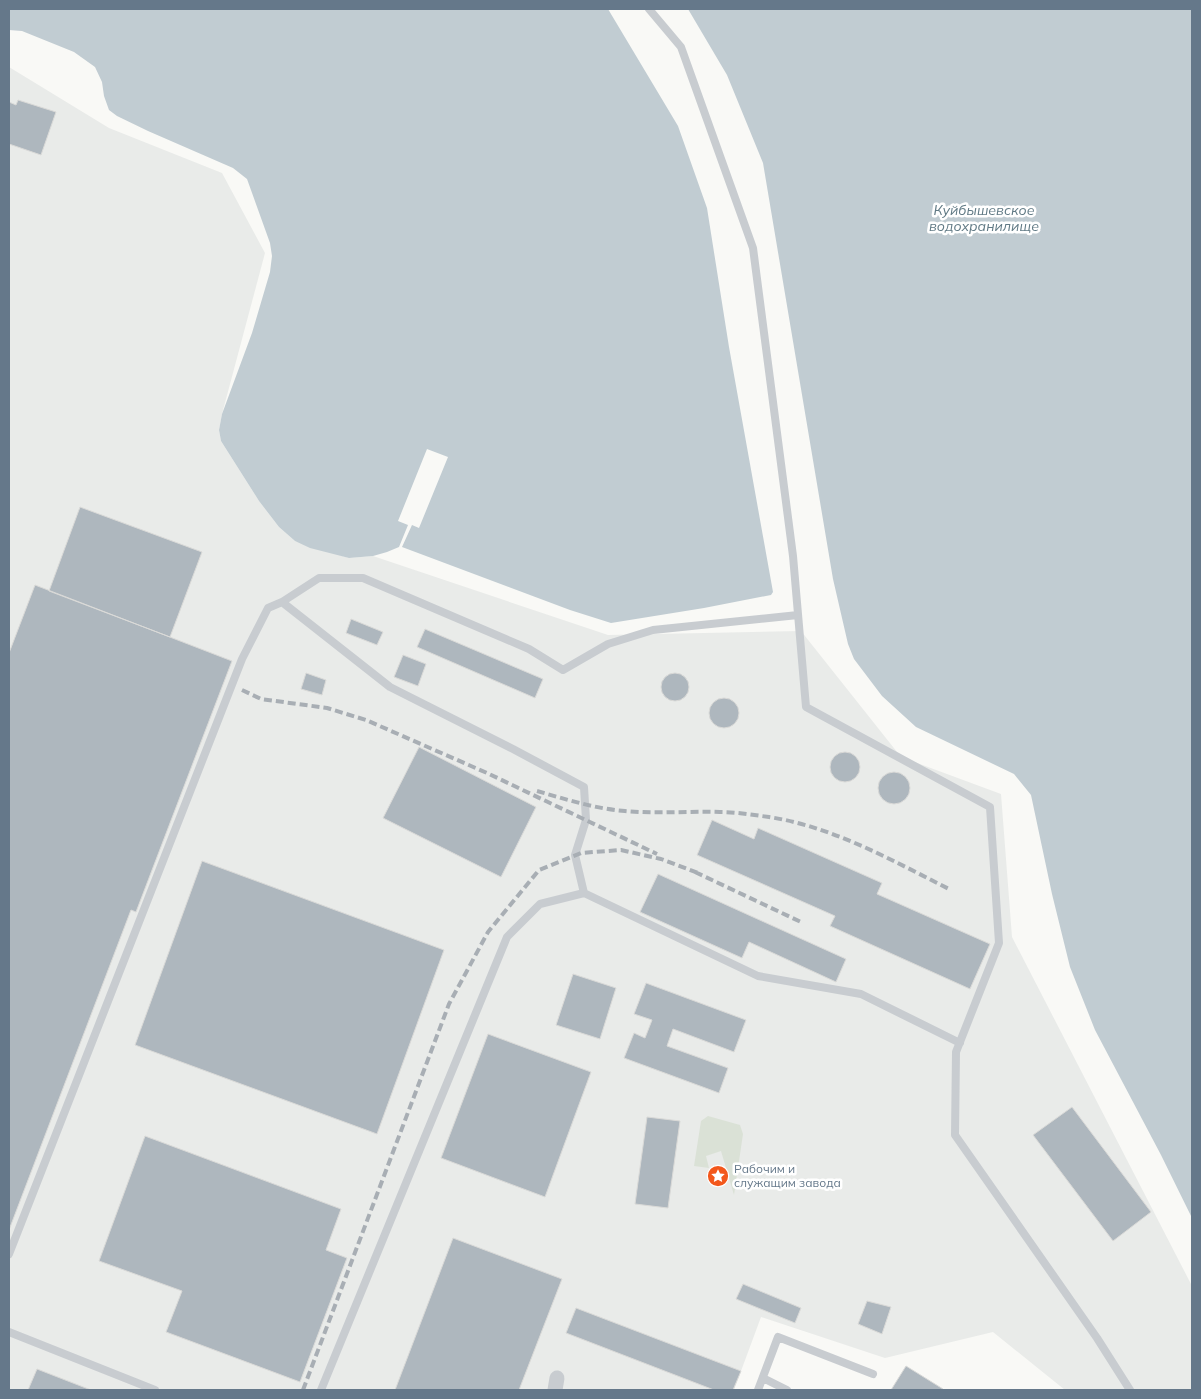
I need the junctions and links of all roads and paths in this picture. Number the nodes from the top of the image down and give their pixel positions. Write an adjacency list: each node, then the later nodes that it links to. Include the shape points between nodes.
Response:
1 (649, 9): 3 (lane, via 681,47 752,248)
2 (282, 602): 3 (lane, via 319,578 363,578 529,649 564,670 608,644 653,630); 4 (lane, via 390,687 584,787 586,820 575,855); 6 (lane, via 268,608 242,660)
3 (798, 614): 5 (lane, via 806,707 990,807 999,943)
4 (584, 892): 5 (lane, via 758,976 861,994); 11 (lane, via 540,904 507,937)
5 (960, 1044): 14 (lane, via 956,1052 955,1135)
6 (9, 1254)
7 (9, 1332): 10 (lane)
8 (873, 1374): 9 (lane, via 778,1337)
9 (763, 1378): 12 (lane); 13 (lane)
10 (155, 1390)
11 (321, 1390)
12 (758, 1390)
13 (787, 1390)
14 (1130, 1390)

